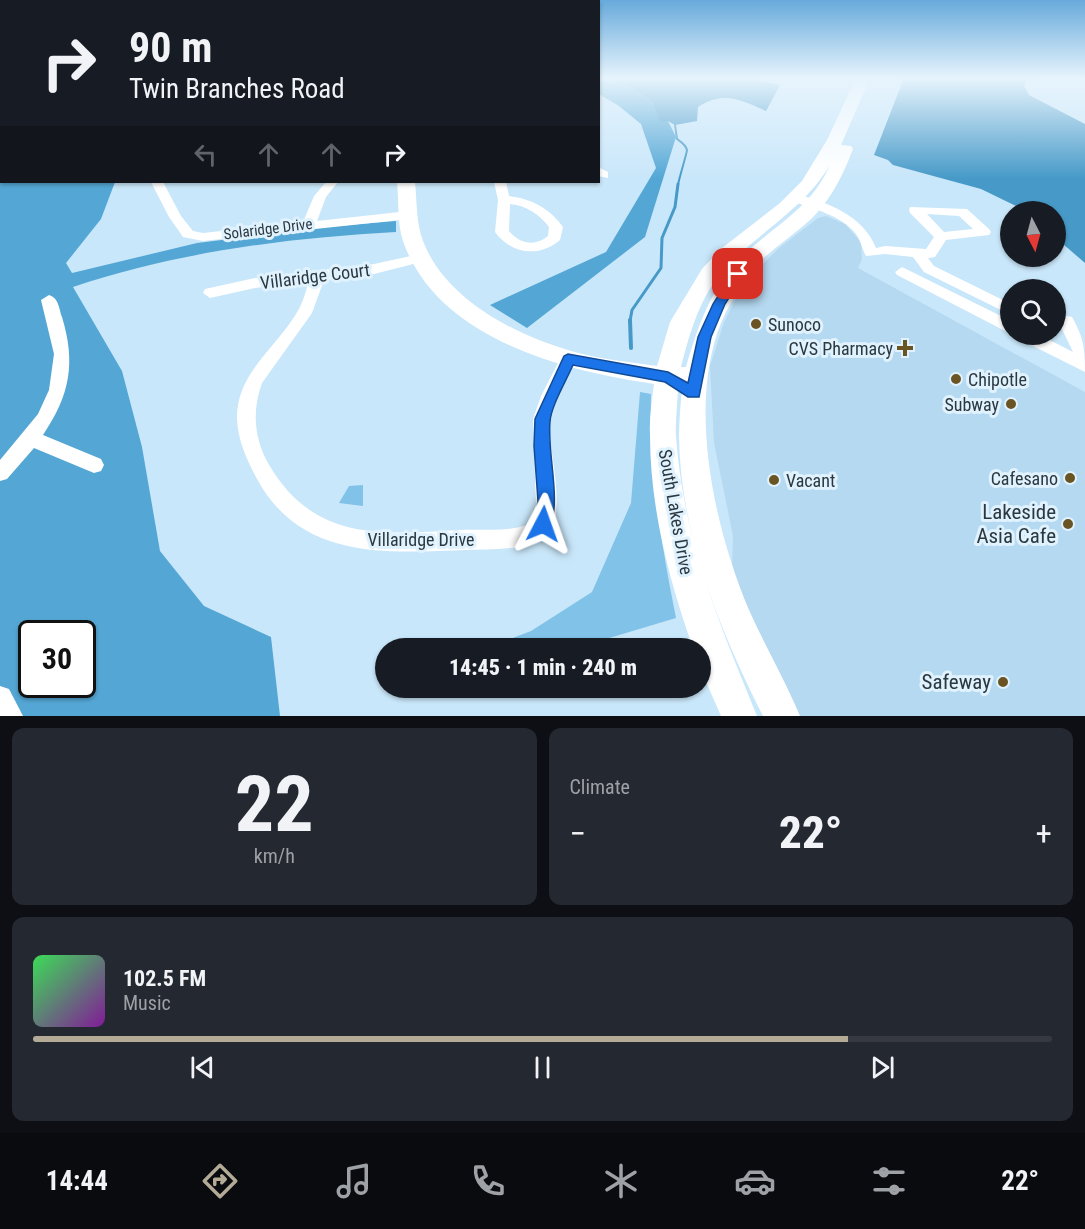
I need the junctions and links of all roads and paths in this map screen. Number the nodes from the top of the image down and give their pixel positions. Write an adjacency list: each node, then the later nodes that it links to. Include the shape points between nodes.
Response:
1 (847, 111): 8 (main road, South Lakes Drive)
2 (861, 111): 8 (main road, South Lakes Drive, via 830,184)
3 (158, 183): 10 (street, Solaridge Drive, via 188,234 203,237)
4 (331, 183): 10 (street, via 320,196)
5 (406, 183): 9 (main road)
6 (500, 183): 7 (street)
7 (504, 200): 7 (street, via 502,232 513,244 537,248 555,237 556,226 528,203)
8 (805, 202): 12 (street, via 853,223 867,238 871,253 884,259); 25 (main road, South Lakes Drive, via 744,239 708,276 686,313 671,357)
9 (409, 215): 10 (street, Solaridge Drive); 13 (main road)
10 (309, 224)
11 (941, 236): 12 (street, via 930,254)
12 (920, 257): 18 (street, via 929,269)
13 (420, 258): 15 (street, Villaridge Court); 22 (main road, via 443,288 478,317)
14 (902, 272): 20 (street)
15 (318, 277): 16 (street, Villaridge Court, via 255,283); 22 (street, Villaridge Drive, via 307,309 254,381 245,420 253,451 272,490 311,525 338,535 366,540 448,541 522,535 540,529 546,501 542,419)
16 (210, 293)
17 (49, 300): 26 (street, via 62,352 60,381 50,414)
18 (1000, 304)
19 (1066, 321): 23 (street)
20 (1000, 322)
21 (1044, 345): 24 (street)
22 (568, 359): 25 (main road)
23 (1085, 362)
24 (1085, 366)
25 (686, 382): 31 (main road, South Lakes Drive, via 663,434 676,537 702,628); 32 (main road, South Lakes Drive, via 698,488 714,556 747,646)
26 (32, 439): 27 (street); 28 (street)
27 (94, 465)
28 (0, 473)
29 (0, 698): 30 (street)
30 (10, 716)
31 (739, 716)
32 (782, 716)

